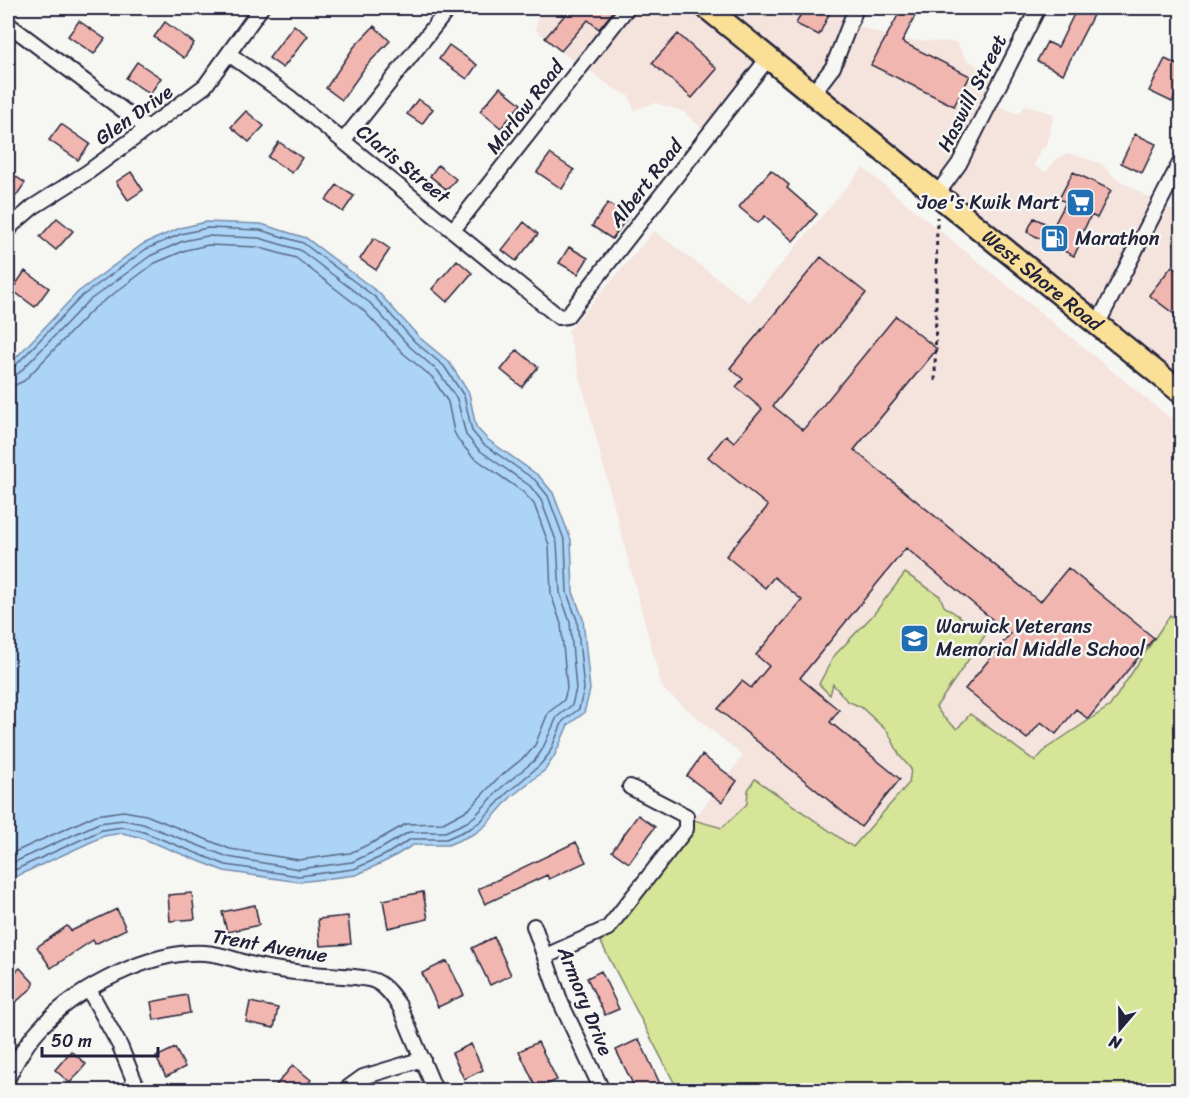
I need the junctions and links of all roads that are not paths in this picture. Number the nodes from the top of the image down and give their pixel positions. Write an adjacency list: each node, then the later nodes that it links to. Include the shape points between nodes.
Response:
1 (261, 8): 8 (street, Glen Drive)
2 (449, 8): 12 (street)
3 (627, 8): 15 (street, Marlow Road)
4 (707, 8): 9 (main road, West Shore Road)
5 (856, 8): 10 (street, via 832,67)
6 (1038, 8): 14 (street, Haswill Street, via 959,164)
7 (8, 24): 11 (street)
8 (229, 54): 11 (street, Glen Drive, via 205,86); 12 (street, Claris Street)
9 (769, 57): 10 (main road, West Shore Road); 17 (street, Albert Road, via 567,316 559,317)
10 (813, 93): 14 (main road, West Shore Road)
11 (147, 128): 16 (street, Glen Drive, via 33,207)
12 (343, 141): 15 (street, Claris Street)
13 (1182, 159): 18 (street)
14 (937, 194): 18 (main road, West Shore Road)
15 (453, 230): 17 (street, Claris Street)
16 (8, 232)
17 (548, 309)
18 (1097, 325): 19 (main road, West Shore Road)
19 (1182, 393)
20 (630, 787): 22 (street, via 686,816 686,829 608,928)
21 (534, 927): 22 (street, Armory Drive)
22 (546, 956): 29 (street, Armory Drive, via 561,1003)
23 (89, 990): 24 (street, Trent Avenue, via 130,967 176,954 219,954 253,965 367,979 381,984 394,998); 25 (street, Trent Avenue, via 44,1024); 26 (street, via 120,1046)
24 (423, 1059): 27 (street, via 363,1077); 28 (street, Trent Avenue)
25 (8, 1078)
26 (138, 1090)
27 (345, 1090)
28 (435, 1090)
29 (602, 1090)

